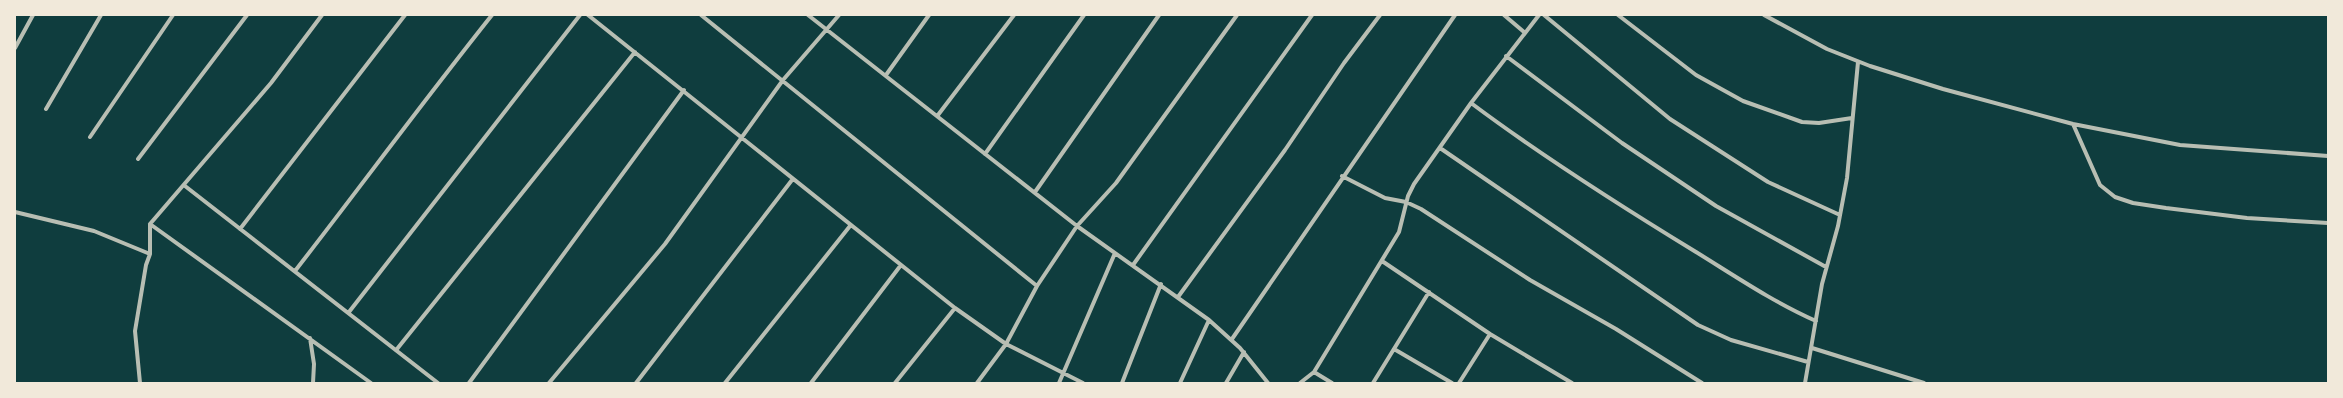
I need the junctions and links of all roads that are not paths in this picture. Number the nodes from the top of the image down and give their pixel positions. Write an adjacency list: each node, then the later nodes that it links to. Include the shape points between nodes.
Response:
1 (33, 15): 28 (street)
2 (101, 15): 36 (street)
3 (173, 15): 41 (street)
4 (247, 15): 45 (street)
5 (322, 15): 48 (street, via 271,83)
6 (405, 15): 57 (street)
7 (492, 15): 64 (street)
8 (580, 15): 70 (street)
9 (588, 15): 29 (street)
10 (701, 15): 33 (street)
11 (808, 15): 26 (street)
12 (839, 15): 26 (street)
13 (929, 15): 32 (street)
14 (1014, 15): 37 (street)
15 (1084, 15): 43 (street)
16 (1159, 15): 49 (street)
17 (1237, 15): 56 (street, via 1116,183)
18 (1312, 15): 62 (street)
19 (1380, 15): 68 (street)
20 (1455, 15): 46 (street)
21 (1504, 15): 27 (street)
22 (1539, 15): 27 (street)
23 (1544, 15): 52 (street, via 1683,128 1768,182)
24 (1618, 15): 38 (street, via 1696,75 1743,101 1802,122 1819,123)
25 (1764, 15): 31 (street, via 1827,49)
26 (827, 30): 32 (street); 33 (street)
27 (1524, 32): 30 (street)
28 (15, 48)
29 (635, 52): 34 (street); 79 (street)
30 (1506, 56): 35 (street); 63 (street, via 1622,143 1716,206)
31 (1858, 62): 38 (street); 39 (street, via 1943,89)
32 (886, 75): 37 (street)
33 (783, 80): 40 (street); 66 (street)
34 (684, 90): 40 (street); 88 (street)
35 (1472, 103): 42 (street); 72 (street, via 1545,157 1739,279)
36 (46, 109)
37 (938, 116): 43 (street)
38 (1852, 118): 52 (street, via 1848,169)
39 (2074, 124): 44 (street, via 2180,145); 53 (street, via 2098,180 2115,197 2133,203 2247,218)
40 (742, 136): 47 (street); 89 (street, via 665,244)
41 (90, 137)
42 (1440, 148): 50 (street, via 1414,184); 81 (street, via 1698,325 1731,340)
43 (985, 154): 49 (street)
44 (2328, 156)
45 (138, 159)
46 (1342, 176): 50 (street, via 1385,198); 75 (street)
47 (792, 180): 55 (street); 90 (street)
48 (185, 186): 54 (street); 57 (street)
49 (1035, 192): 56 (street)
50 (1406, 202): 60 (street, via 1401,229); 107 (street, via 1421,208 1530,280 1621,332)
51 (15, 212): 58 (street, via 94,231)
52 (1840, 215): 63 (street)
53 (2328, 223)
54 (150, 224): 58 (street); 74 (street)
55 (850, 226): 61 (street); 91 (street)
56 (1077, 226): 59 (street); 66 (street)
57 (240, 229): 64 (street)
58 (150, 254): 84 (street, via 135,332)
59 (1115, 254): 62 (street); 83 (street)
60 (1382, 261): 67 (street); 82 (street)
61 (901, 265): 69 (street); 92 (street)
62 (1133, 265): 65 (street)
63 (1826, 267): 72 (street)
64 (295, 271): 70 (street)
65 (1161, 284): 68 (street); 97 (street)
66 (1037, 286): 76 (street)
67 (1429, 292): 73 (street); 78 (street)
68 (1178, 296): 71 (street)
69 (955, 308): 76 (street); 93 (street)
70 (349, 312): 79 (street)
71 (1210, 320): 75 (street); 98 (street)
72 (1816, 321): 77 (street)
73 (1490, 334): 105 (street); 106 (street)
74 (310, 338): 85 (street, via 314,364); 86 (street)
75 (1232, 339): 80 (street)
76 (1006, 344): 83 (street); 94 (street)
77 (1812, 348): 81 (street); 109 (street)
78 (1394, 349): 103 (street); 104 (street)
79 (397, 350): 87 (street)
80 (1244, 352): 99 (street); 100 (street)
81 (1808, 362): 108 (street)
82 (1314, 372): 101 (street); 102 (street)
83 (1062, 374): 95 (street); 96 (street)
84 (140, 383)
85 (313, 383)
86 (371, 383)
87 (438, 383)
88 (469, 383)
89 (549, 383)
90 (636, 383)
91 (725, 383)
92 (811, 383)
93 (895, 383)
94 (977, 383)
95 (1059, 383)
96 (1083, 383)
97 (1122, 383)
98 (1180, 383)
99 (1226, 383)
100 (1268, 383)
101 (1300, 383)
102 (1332, 383)
103 (1373, 383)
104 (1452, 383)
105 (1459, 383)
106 (1572, 383)
107 (1702, 383)
108 (1804, 383)
109 (1924, 383)

